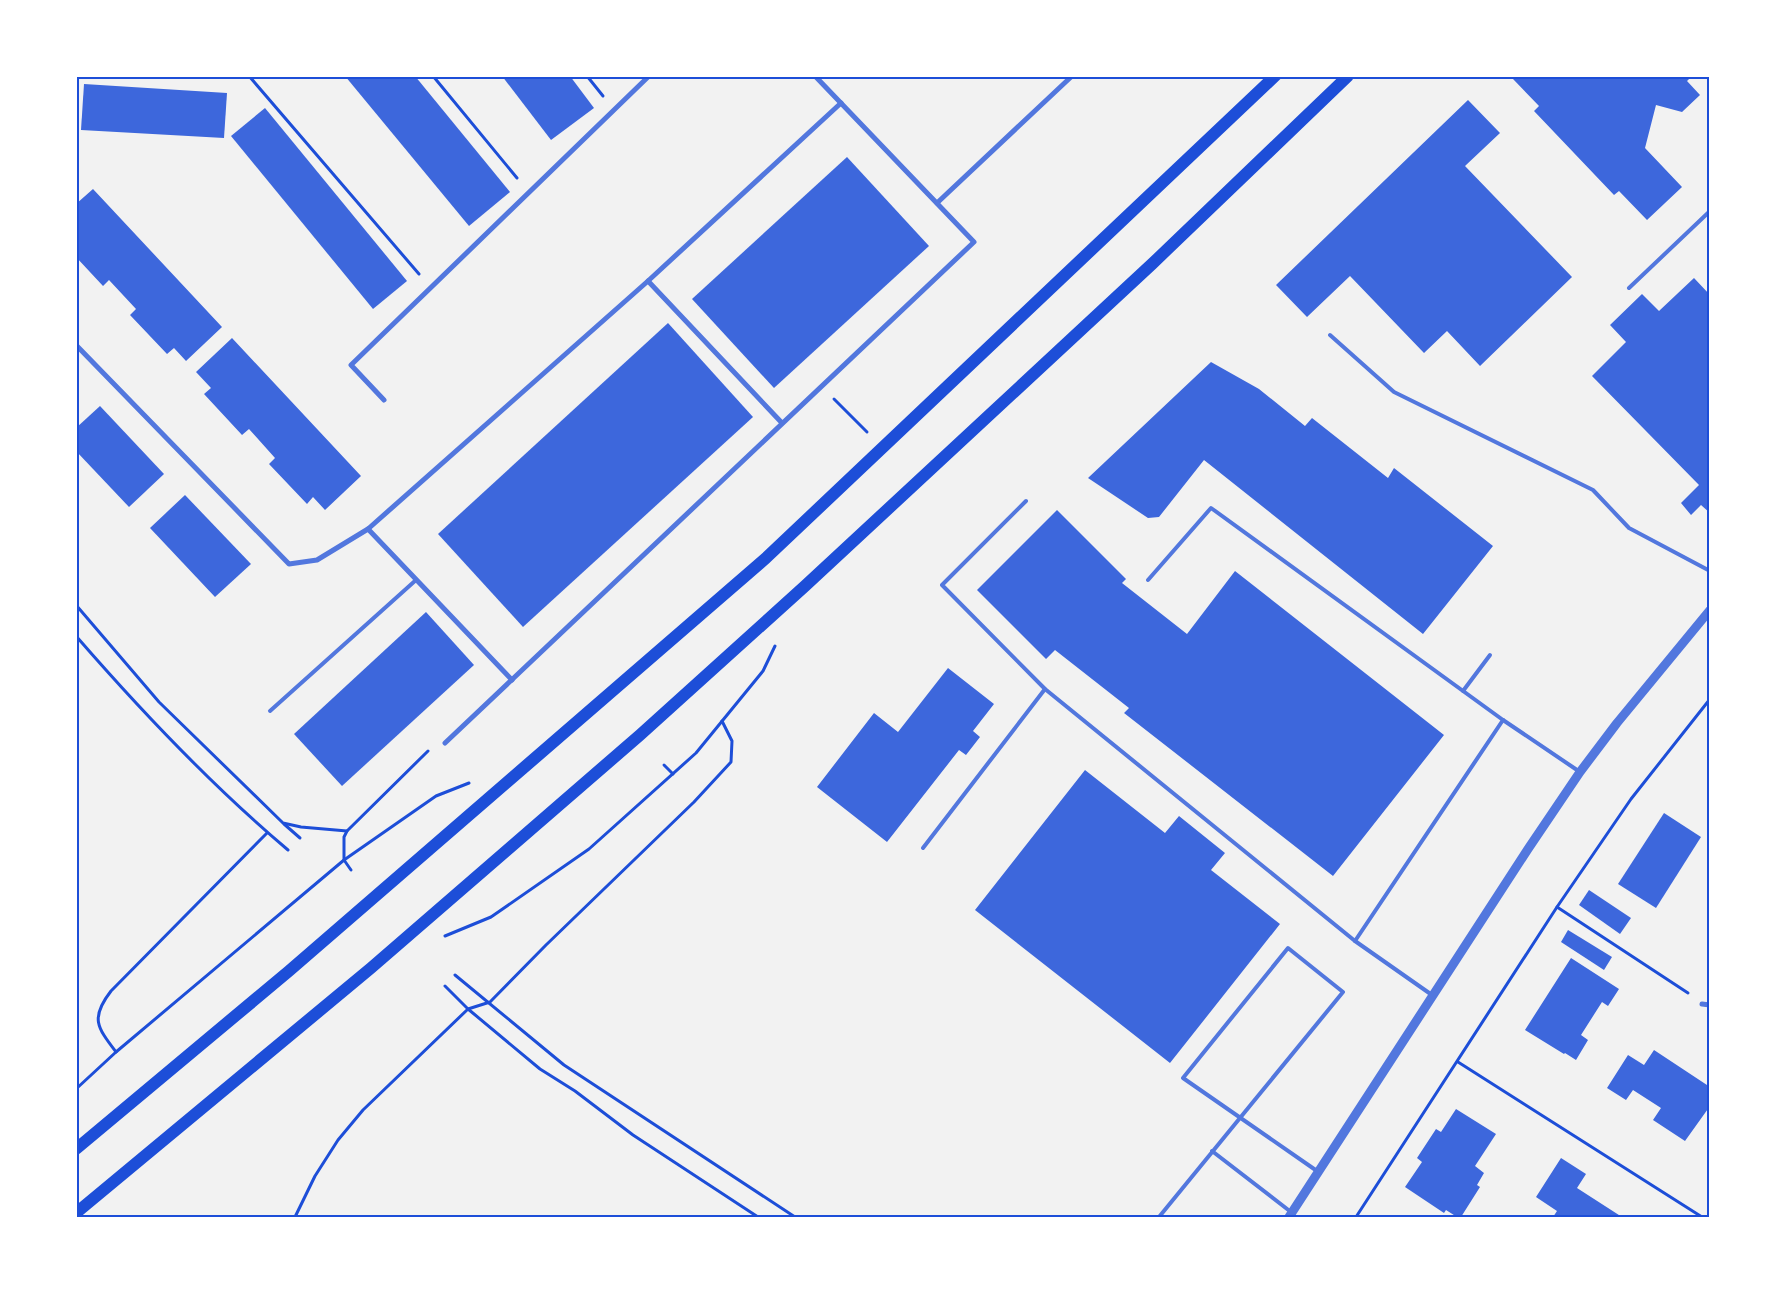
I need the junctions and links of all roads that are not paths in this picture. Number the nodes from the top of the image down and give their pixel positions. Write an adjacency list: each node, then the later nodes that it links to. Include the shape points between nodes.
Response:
1 (650, 76): 13 (street, via 350,365)
2 (815, 76): 6 (street)
3 (1072, 76): 7 (street)
4 (1275, 76): 35 (main road, via 766,558 289,971)
5 (1348, 76): 38 (main road, via 1130,284 640,734 371,968)
6 (841, 103): 7 (street); 9 (street)
7 (937, 203): 14 (street, via 974,242)
8 (1710, 211): 10 (lane)
9 (648, 280): 14 (street); 16 (street)
10 (1629, 288)
11 (1330, 335): 17 (lane, via 1394,392 1593,490 1629,528)
12 (76, 345): 16 (street, via 290,564 317,560)
13 (384, 400)
14 (782, 423): 22 (street)
15 (1026, 501): 23 (lane, via 942,585)
16 (368, 529): 18 (street)
17 (1710, 571)
18 (416, 580): 22 (street); 25 (lane)
19 (1148, 580): 24 (lane, via 1211,508)
20 (1710, 610): 28 (street)
21 (1490, 655): 24 (lane)
22 (512, 680): 27 (street)
23 (1046, 689): 29 (lane); 30 (lane)
24 (1463, 691): 26 (lane)
25 (270, 711)
26 (1503, 720): 28 (lane); 30 (lane)
27 (445, 743)
28 (1580, 772): 31 (street)
29 (923, 848)
30 (1356, 941): 31 (lane)
31 (1432, 996): 37 (street)
32 (1702, 1004): 33 (street)
33 (1710, 1005)
34 (1240, 1118): 34 (lane, via 1343,992 1288,948 1183,1078); 36 (lane); 37 (lane)
35 (76, 1149)
36 (1212, 1151): 39 (lane); 40 (lane)
37 (1317, 1171): 39 (street)
38 (76, 1213)
39 (1289, 1215)
40 (1159, 1217)

